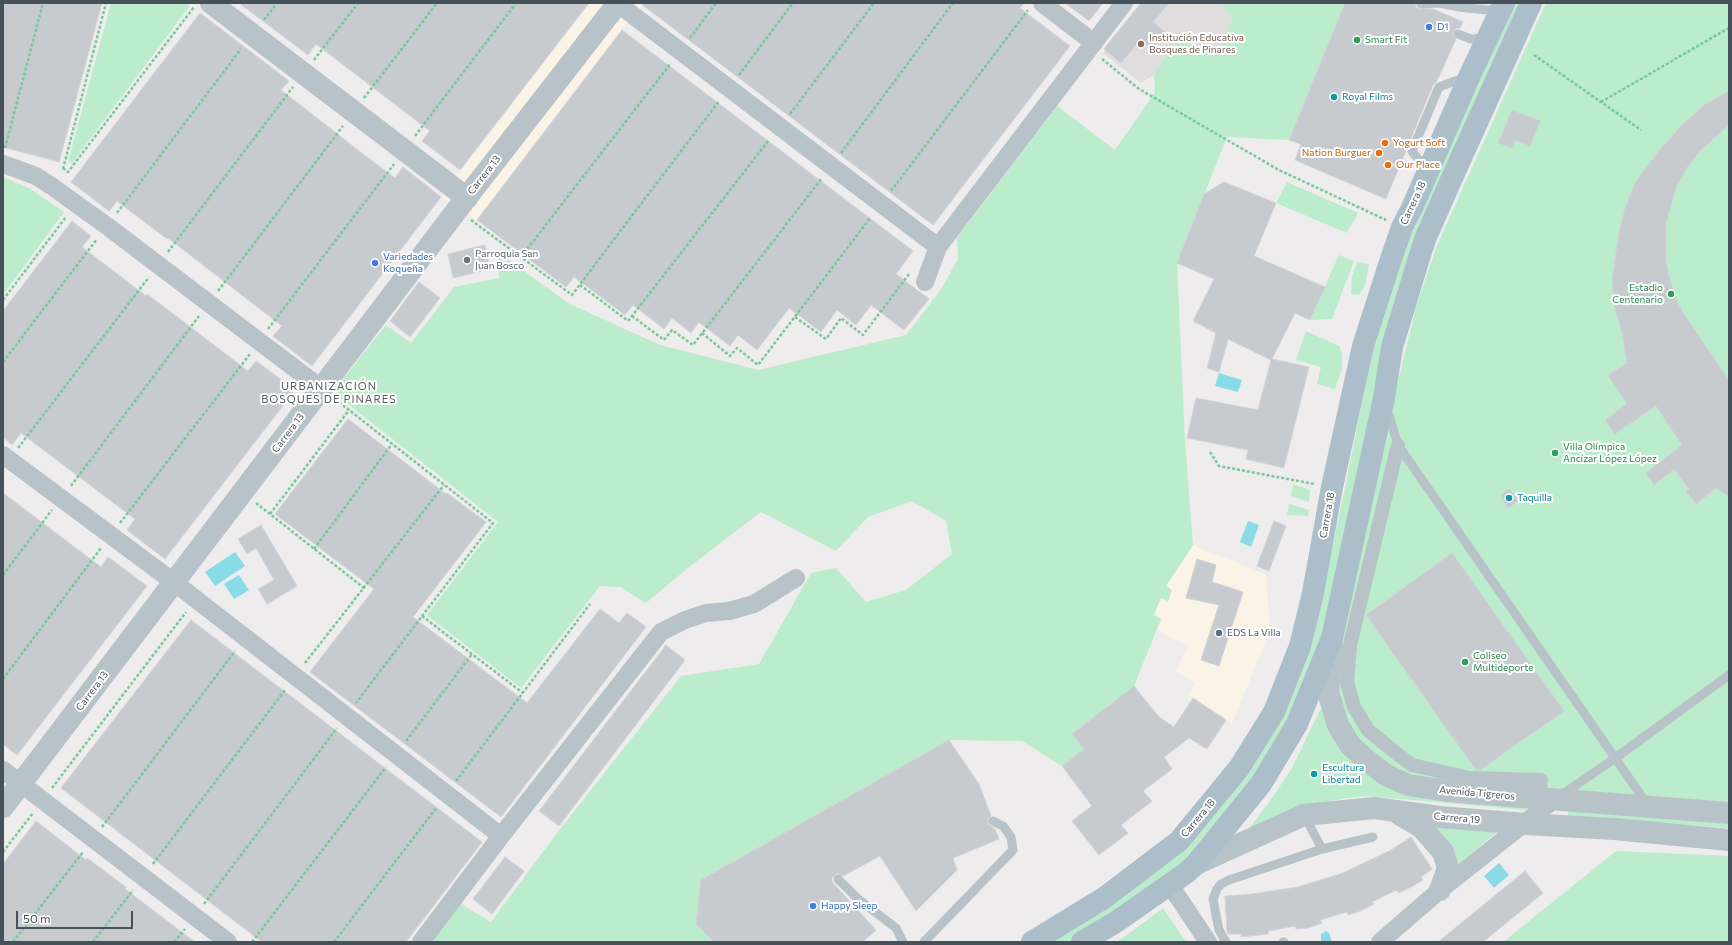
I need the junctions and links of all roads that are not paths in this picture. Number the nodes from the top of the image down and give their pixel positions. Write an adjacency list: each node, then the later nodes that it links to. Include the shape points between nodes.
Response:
1 (211, 3): 13 (street, via 304,73)
2 (617, 3): 13 (street, Carrera 13); 14 (street)
3 (1124, 3): 11 (street)
4 (1439, 3): 6 (lane); 8 (lane, via 1466,8)
5 (1531, 3): 17 (main road, via 1426,237 1392,347)
6 (1421, 4)
7 (1035, 6): 11 (street)
8 (1502, 7): 10 (main road, Carrera 18)
9 (1458, 34): 10 (lane, via 1471,39)
10 (1488, 38): 47 (main road, Carrera 18, via 1402,227 1363,346 1332,487 1313,593 1300,646 1274,712 1239,768 1179,841 1104,898)
11 (1092, 45): 14 (street)
12 (4, 156): 16 (street, via 107,226)
13 (462, 204): 16 (street, Carrera 13)
14 (938, 247): 15 (street)
15 (917, 278)
16 (322, 389): 21 (street, Carrera 13)
17 (1384, 398): 18 (lane); 22 (main road)
18 (1398, 445): 24 (lane); 27 (street, via 1350,645 1347,682 1354,707 1368,730 1412,764 1469,778 1541,780)
19 (6, 457): 21 (street)
20 (796, 578): 35 (street, via 754,604 729,611 706,613 661,632)
21 (175, 583): 26 (street, Carrera 13); 35 (street)
22 (1332, 638): 27 (street, Avenida Tigreros, via 1328,692 1338,725 1350,745 1386,775 1408,785 1448,791); 39 (main road, via 1297,724 1261,784)
23 (1729, 675): 24 (lane)
24 (1614, 759): 27 (lane); 28 (lane)
25 (3, 770): 26 (street)
26 (21, 783): 29 (street, Carrera 13); 43 (street)
27 (1547, 799): 28 (street, Avenida Tigreros); 34 (street)
28 (1648, 806): 31 (street, Avenida Tigreros)
29 (3, 807)
30 (1395, 812): 32 (street, Carrera 19, via 1374,808); 34 (street, Carrera 19); 42 (street, via 1421,827 1443,852 1448,868)
31 (1729, 813)
32 (1304, 815): 38 (lane); 39 (street, Carrera 19)
33 (993, 821): 46 (lane, via 1003,826 1011,837 1014,850)
34 (1525, 824): 37 (street, Carrera 19); 42 (street)
35 (501, 836): 44 (street)
36 (1373, 837): 38 (lane)
37 (1729, 840)
38 (1322, 849): 50 (lane, via 1221,884 1214,899 1219,930)
39 (1196, 864): 41 (main road)
40 (838, 879): 45 (lane, via 896,928)
41 (1170, 885): 48 (main road); 49 (street)
42 (1440, 890): 51 (street)
43 (228, 942)
44 (421, 942)
45 (902, 942)
46 (924, 942)
47 (1032, 942)
48 (1082, 942)
49 (1208, 942)
50 (1226, 942)
51 (1380, 942)

